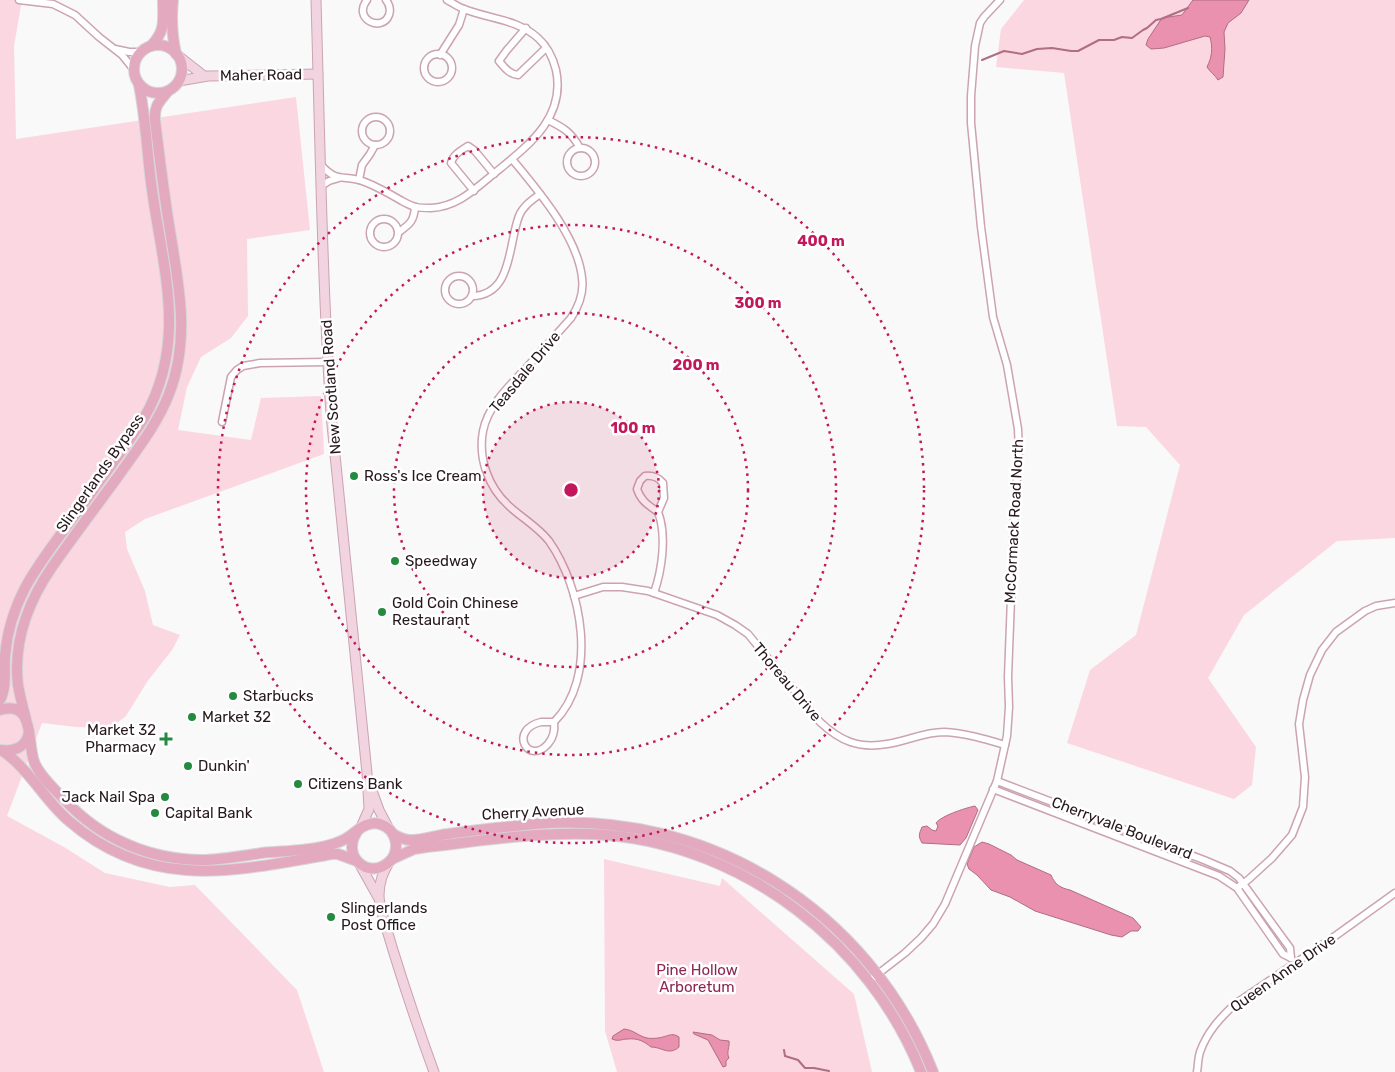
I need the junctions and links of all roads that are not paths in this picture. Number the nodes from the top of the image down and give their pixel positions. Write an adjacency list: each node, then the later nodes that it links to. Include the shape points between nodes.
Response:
1 (19, 0): 11 (street, via 53,4 75,15)
2 (163, 0): 13 (main road, via 160,36)
3 (173, 0): 14 (main road)
4 (316, 0): 17 (street, New Scotland Road)
5 (367, 0): 6 (street, via 363,15 369,22 378,24 389,16 390,7)
6 (386, 0)
7 (447, 0): 9 (street)
8 (1000, 0): 47 (street, McCormack Road North, via 980,23 975,46 971,123 993,317 1018,429 1008,736)
9 (464, 9): 10 (street); 15 (street, via 459,25)
10 (526, 28): 12 (street); 12 (street, via 499,61 507,70 518,75)
11 (113, 48): 13 (street, via 129,52); 16 (street)
12 (546, 48): 22 (street, via 559,84)
13 (146, 49): 14 (main road, via 159,45); 16 (main road, via 137,57)
14 (176, 54): 18 (street, Maher Road); 19 (main road, via 182,70)
15 (440, 55): 15 (street, via 448,59 451,72 445,80 436,82 428,79 424,67 427,59)
16 (134, 70): 20 (main road)
17 (318, 74): 18 (street, Maher Road); 26 (street, New Scotland Road)
18 (204, 76): 19 (street, Maher Road)
19 (179, 81): 21 (main road)
20 (139, 85): 21 (main road, via 153,93); 42 (main road, Slingerlands Bypass, via 168,298 170,329 166,358 158,389 141,423 24,590 8,637 5,685)
21 (168, 91): 44 (main road, Slingerlands Bypass, via 156,106 155,120 180,297 182,329 178,361 169,393 147,436 43,580 29,609 17,656 18,686)
22 (548, 120): 24 (street, via 562,127); 25 (street)
23 (375, 145): 23 (street, via 383,142 390,131 388,122 376,116 367,119 362,128 366,141); 29 (street, via 362,165)
24 (580, 148): 24 (street, via 571,153 567,162 570,171 582,177 590,173 595,161 592,153)
25 (512, 159): 27 (street); 32 (street, Teasdale Drive)
26 (321, 165): 28 (street); 30 (street, New Scotland Road)
27 (494, 174): 31 (street); 31 (street, via 468,146 460,151 451,163)
28 (339, 178): 29 (street); 30 (street)
29 (359, 180): 33 (street)
30 (321, 186): 36 (street, New Scotland Road)
31 (474, 191): 33 (street, via 446,206)
32 (540, 194): 35 (street, via 523,208 519,216 508,264 499,284 481,296); 40 (street, Teasdale Drive, via 566,232 577,257 583,280 582,294 571,318 499,398 483,429 481,449 494,488 548,540 565,569)
33 (415, 207): 34 (street, via 414,218)
34 (399, 232): 34 (street, via 393,244 385,248 372,242 370,233 377,220 386,218 395,223)
35 (472, 296): 35 (street, via 472,283 465,277 452,277 446,284 445,294 455,304 465,303)
36 (328, 362): 37 (street, via 243,366 231,377); 49 (street, New Scotland Road, via 342,538)
37 (222, 422)
38 (658, 512): 38 (street, via 640,497 637,489 645,476 663,483 664,498); 39 (street, via 662,526 662,551)
39 (654, 593): 40 (street, Thoreau Drive, via 603,587); 47 (street, Thoreau Drive, via 718,614 748,634 820,722 844,740 859,744 888,744 944,732 978,736)
40 (574, 596): 45 (street, Teasdale Drive, via 581,636 580,665 570,698)
41 (1395, 603): 60 (street, via 1365,611 1336,632 1322,650 1310,675 1299,724 1305,777 1303,807 1292,835)
42 (0, 700)
43 (0, 710): 44 (main road, via 17,711)
44 (26, 719): 46 (main road, Slingerlands Bypass)
45 (554, 722): 45 (street, Teasdale Drive, via 534,724 527,729 523,740 528,749 539,751 548,745 553,738)
46 (29, 730): 48 (main road, via 17,749); 54 (main road, Slingerlands Bypass, via 37,768 64,799 100,830 143,851 189,859 222,859 325,846 345,839)
47 (1005, 745): 50 (street, McCormack Road North)
48 (0, 750): 59 (main road, via 26,772 78,829 108,849 139,862 206,872 332,854)
49 (367, 774): 54 (street, New Scotland Road, via 369,809); 55 (street, New Scotland Road, via 375,802)
50 (997, 781): 51 (street, McCormack Road North); 52 (street, Cherryvale Boulevard)
51 (993, 789): 53 (street, Cherryvale Boulevard); 65 (street, McCormack Road North, via 945,904 933,924)
52 (1069, 808): 53 (street); 56 (street, Cherryvale Boulevard)
53 (1066, 816): 57 (street, Cherryvale Boulevard)
54 (360, 828): 55 (main road, via 371,823 385,826); 59 (main road, via 354,835 351,848)
55 (391, 832): 58 (main road, via 396,846); 65 (main road, Cherry Avenue, via 412,841 512,826 579,823 627,827 676,838 736,860 791,892 842,934 861,954)
56 (1143, 836): 57 (street); 60 (street, Cherryvale Boulevard, via 1230,871)
57 (1140, 844): 61 (street, Cherryvale Boulevard, via 1219,876)
58 (391, 860): 59 (main road, via 376,868); 63 (street, via 380,882); 65 (main road, Cherry Avenue, via 428,847 546,834 610,836 656,844 717,863 772,892 822,930)
59 (358, 862): 63 (street)
60 (1244, 883): 61 (street); 64 (street, Queen Anne Drive, via 1290,948)
61 (1237, 888): 64 (street, Queen Anne Drive, via 1283,954)
62 (1395, 893): 64 (street, Queen Anne Drive)
63 (379, 897): 66 (street, via 396,961)
64 (1293, 960): 69 (street, Queen Anne Drive, via 1221,1016 1200,1053)
65 (874, 978): 67 (main road, Cherry Avenue); 68 (main road, Cherry Avenue, via 898,1004 915,1031)
66 (434, 1072)
67 (921, 1072)
68 (933, 1072)
69 (1197, 1072)

